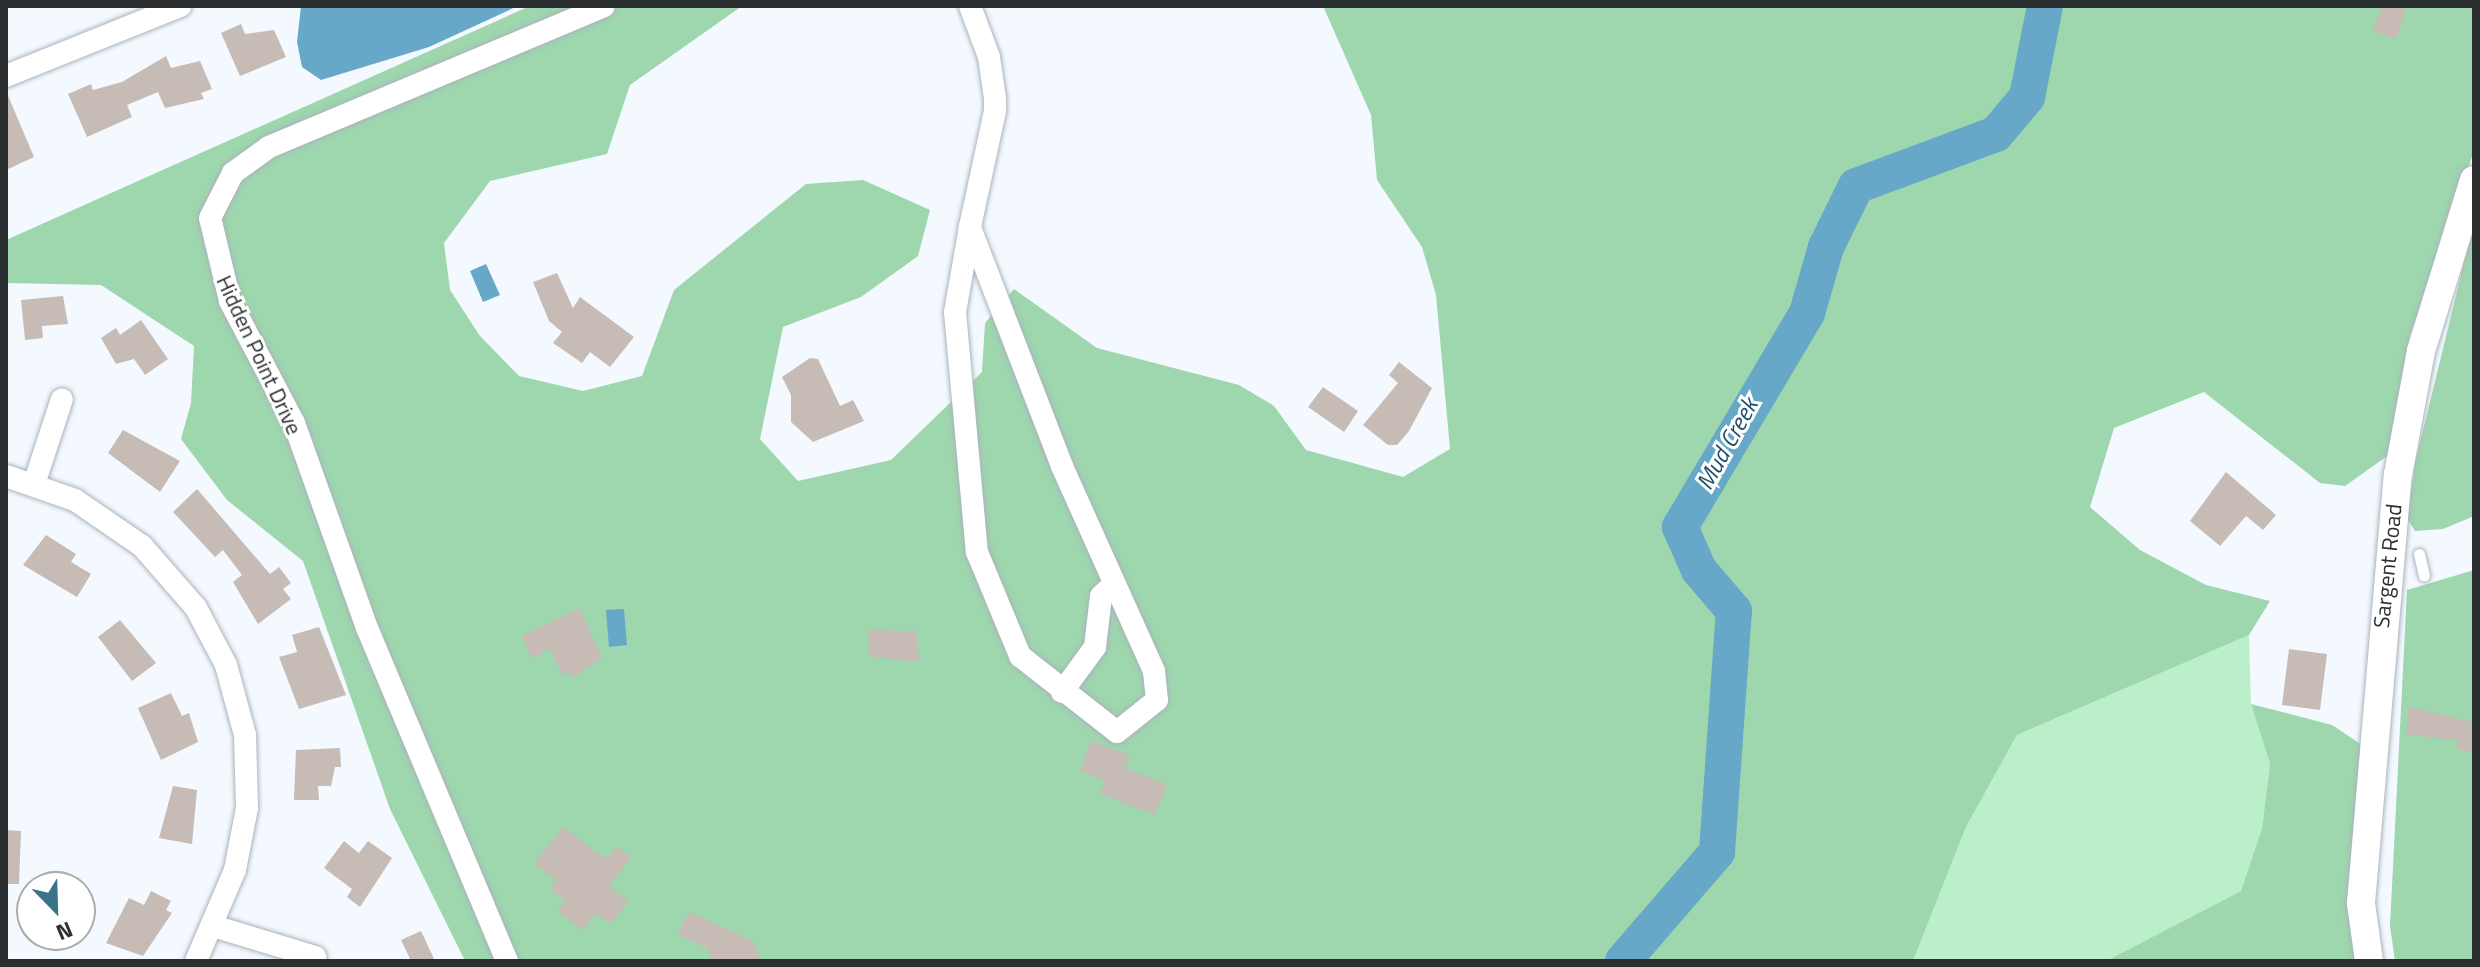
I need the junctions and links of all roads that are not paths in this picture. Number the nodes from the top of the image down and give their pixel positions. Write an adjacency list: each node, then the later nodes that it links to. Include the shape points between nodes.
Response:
1 (180, 6): 4 (street)
2 (604, 6): 17 (street, Hidden Point Drive, via 269,147 233,173 210,218 230,301 294,423 367,628)
3 (970, 6): 6 (street, via 989,57 995,98)
4 (6, 76)
5 (2474, 180): 18 (street, Sargent Road, via 2421,351 2398,475 2361,903)
6 (970, 227): 12 (street); 13 (street, via 955,312 977,552 1020,656)
7 (62, 399): 9 (street)
8 (6, 476): 9 (street)
9 (34, 484): 14 (street, via 99,514 156,558 196,608 226,665 245,735 247,808 235,870)
10 (2419, 554): 11 (lane)
11 (2424, 575)
12 (1114, 584): 13 (street, via 1101,596 1095,647); 13 (street, via 1154,671 1157,700 1117,732)
13 (1062, 692)
14 (213, 926): 15 (street); 16 (street)
15 (315, 957)
16 (196, 961)
17 (507, 961)
18 (2369, 961)

